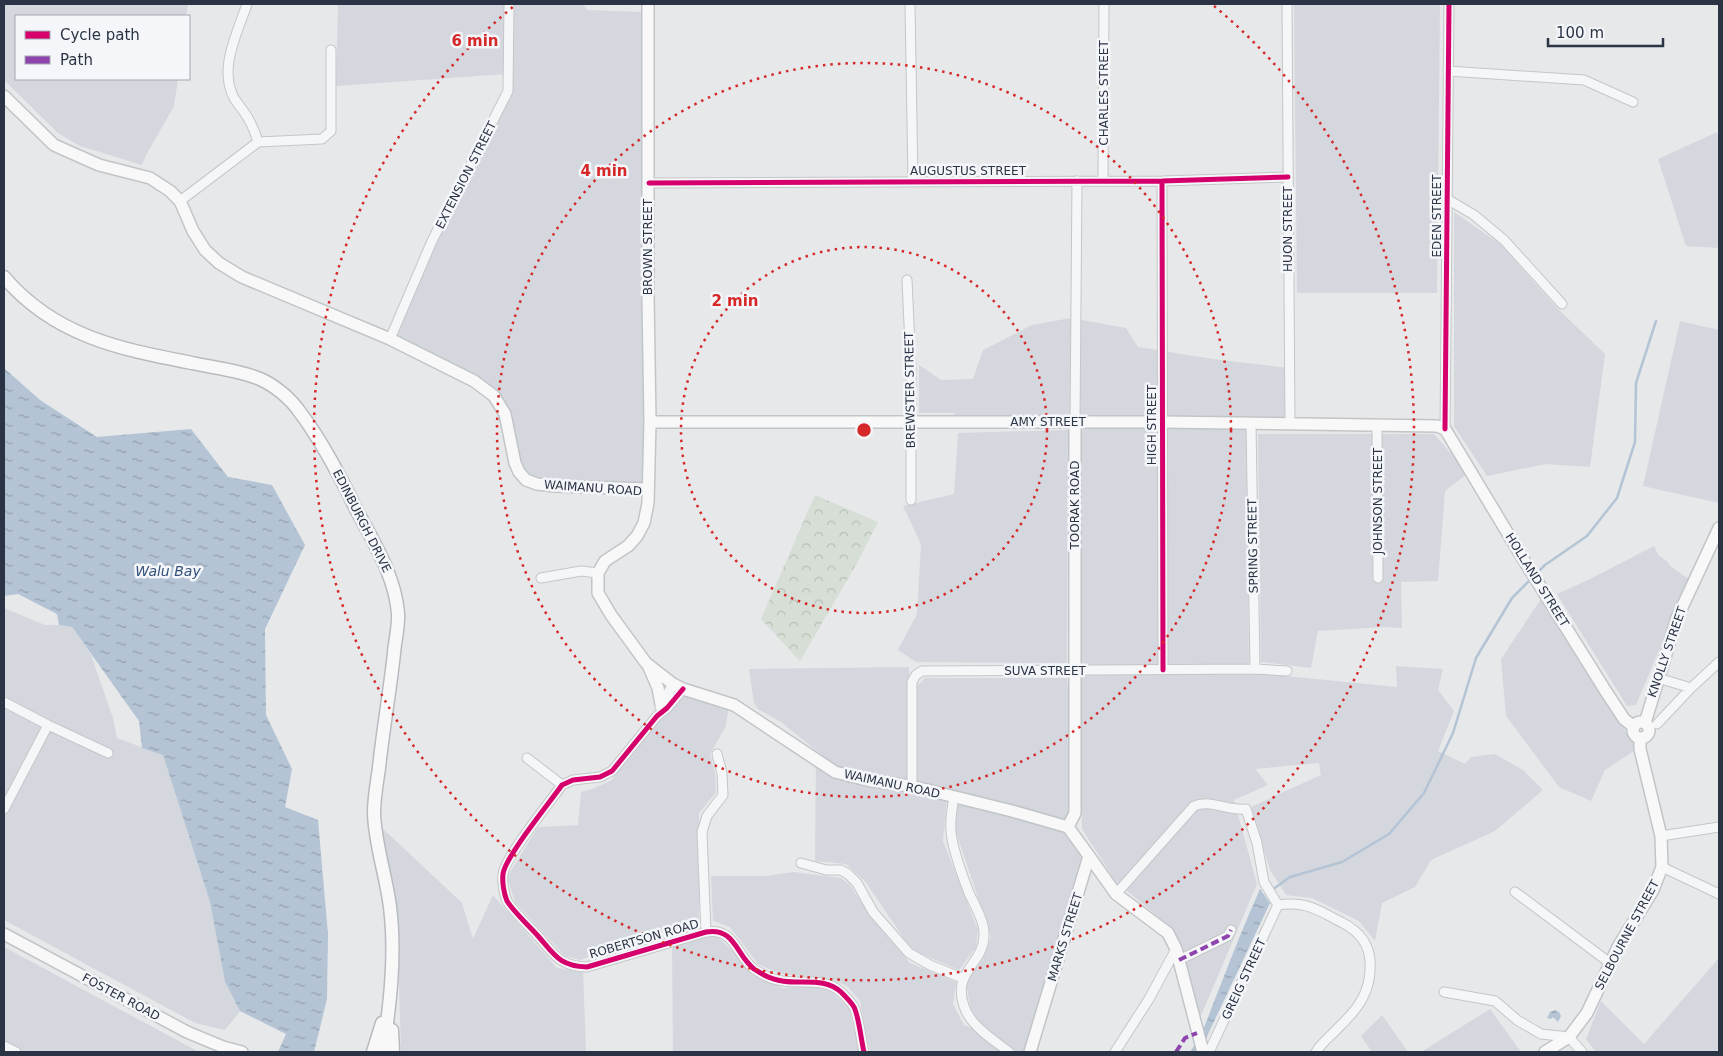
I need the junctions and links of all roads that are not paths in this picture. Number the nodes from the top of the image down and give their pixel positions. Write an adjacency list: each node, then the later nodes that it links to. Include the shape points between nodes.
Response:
1 (247, 4): 12 (street, via 232,47 228,77 234,97 250,121)
2 (509, 4): 24 (street, EXTENSION STREET, via 508,91 432,241)
3 (648, 4): 18 (main road, BROWN STREET)
4 (910, 4): 14 (street)
5 (1104, 4): 16 (street, CHARLES STREET)
6 (1287, 4): 13 (street, HUON STREET)
7 (1449, 4): 9 (street, EDEN STREET)
8 (331, 50): 12 (street, via 331,131 322,139)
9 (1448, 71): 11 (street, via 1584,80); 19 (street, EDEN STREET)
10 (4, 96): 20 (main road, WAIMANU ROAD, via 54,145 99,165 150,178)
11 (1633, 102)
12 (258, 142): 20 (street)
13 (1288, 177): 17 (street, AUGUSTUS STREET); 30 (street, HUON STREET)
14 (913, 181): 15 (street, AUGUSTUS STREET); 18 (street, AUGUSTUS STREET)
15 (1077, 181): 16 (street, AUGUSTUS STREET); 26 (street, TOORAK ROAD)
16 (1103, 181): 17 (street, AUGUSTUS STREET)
17 (1162, 181): 27 (street, HIGH STREET)
18 (649, 182): 25 (main road, BROWN STREET)
19 (1447, 199): 23 (street, via 1474,215 1504,240); 32 (street, EDEN STREET)
20 (180, 201): 24 (main road, WAIMANU ROAD, via 193,232 219,264 242,277)
21 (4, 277): 79 (highway, EDINBURGH DRIVE, via 34,307 87,338 141,354 237,372 261,380 298,409 332,461 391,578 398,614 374,809 390,908)
22 (907, 280): 28 (street, BREWSTER STREET)
23 (1562, 304)
24 (390, 339): 33 (main road, WAIMANU ROAD, via 474,382 494,396 506,414 515,463 526,480 556,486)
25 (650, 422): 28 (main road, AMY STREET); 33 (main road, BROWN STREET)
26 (1075, 422): 27 (main road, AMY STREET); 28 (main road, AMY STREET); 43 (main road, TOORAK ROAD)
27 (1162, 422): 29 (main road, AMY STREET); 42 (street, HIGH STREET)
28 (911, 423): 34 (street, BREWSTER STREET)
29 (1251, 424): 30 (main road, AMY STREET); 41 (street, SPRING STREET)
30 (1290, 424): 31 (main road, AMY STREET)
31 (1378, 425): 32 (main road, AMY STREET); 38 (street, JOHNSON STREET)
32 (1445, 429): 53 (main road, HOLLAND STREET, via 1620,714)
33 (647, 490): 36 (main road, WAIMANU ROAD, via 644,523 637,536 605,561)
34 (911, 500)
35 (1719, 528): 45 (main road, KNOLLY STREET, via 1680,610)
36 (598, 573): 37 (street, via 581,570); 40 (main road, WAIMANU ROAD, via 598,593)
37 (540, 578)
38 (1378, 578)
39 (1719, 662): 47 (street)
40 (646, 663): 46 (main road, WAIMANU ROAD); 49 (main road, via 658,688)
41 (1255, 669): 42 (street, SUVA STREET); 44 (street, SUVA STREET)
42 (1163, 670): 43 (street, SUVA STREET)
43 (1075, 671): 59 (street, SUVA STREET, via 922,671 916,675 912,682); 62 (main road, TOORAK ROAD, via 1075,813)
44 (1287, 671)
45 (1658, 678): 47 (street); 53 (main road, KNOLLY STREET)
46 (678, 686): 49 (street); 50 (street, via 667,708); 59 (main road, WAIMANU ROAD, via 734,705 835,772)
47 (1692, 688): 51 (street)
48 (4, 702): 52 (street)
49 (661, 704): 50 (street)
50 (657, 716): 58 (street, via 612,772)
51 (1657, 724)
52 (48, 725): 55 (street); 61 (street)
53 (1639, 725): 54 (main road, KNOLLY STREET, via 1649,729 1648,734)
54 (1640, 738): 64 (main road, SELBOURNE STREET)
55 (108, 753)
56 (717, 754): 73 (street, via 723,795 707,816 702,832)
57 (527, 758): 58 (street)
58 (562, 785): 73 (street, ROBERTSON ROAD, via 510,857 503,873 507,901 554,954 569,966 587,966)
59 (911, 786): 60 (main road, WAIMANU ROAD)
60 (954, 797): 62 (main road, WAIMANU ROAD); 77 (street, via 953,845 984,936 982,946)
61 (4, 809)
62 (1068, 827): 65 (main road)
63 (1719, 828): 64 (street)
64 (1661, 836): 67 (main road, SELBOURNE STREET)
65 (1089, 856): 69 (main road); 93 (main road, MARKS STREET)
66 (801, 863): 77 (street, via 848,874 857,883 873,912 909,953)
67 (1662, 867): 70 (street); 76 (main road, SELBOURNE STREET, via 1653,890)
68 (1515, 892): 76 (street)
69 (1116, 894): 71 (street, via 1194,806 1202,802 1236,810 1246,808 1264,882); 75 (main road, via 1168,933)
70 (1719, 894)
71 (1278, 905): 84 (street, GREIG STREET); 95 (street, via 1295,903 1308,906 1352,927 1368,947 1370,979 1364,998)
72 (1231, 930): 75 (street, via 1228,936)
73 (706, 932): 91 (street, ROBERTSON ROAD, via 722,932 754,969 768,976 784,982 833,985 854,1006)
74 (4, 934): 83 (main road, FOSTER ROAD)
75 (1178, 954): 84 (main road); 94 (street)
76 (1610, 963): 81 (main road, SELBOURNE STREET, via 1587,1013)
77 (962, 978): 92 (street, via 964,1008 973,1022)
78 (1444, 992): 81 (street, via 1495,1001 1517,1020 1541,1034)
79 (391, 1000): 80 (highway, EDINBURGH DRIVE); 89 (highway, EDINBURGH DRIVE); 90 (highway)
80 (378, 1033): 87 (highway); 88 (highway, EDINBURGH DRIVE)
81 (1569, 1037): 96 (main road); 97 (street)
82 (4, 1046): 85 (street)
83 (222, 1050): 86 (main road, FOSTER ROAD)
84 (1204, 1050)
85 (16, 1052)
86 (242, 1052)
87 (361, 1052)
88 (373, 1052)
89 (383, 1052)
90 (393, 1052)
91 (864, 1052)
92 (1009, 1052)
93 (1030, 1052)
94 (1116, 1052)
95 (1316, 1052)
96 (1545, 1052)
97 (1582, 1052)

